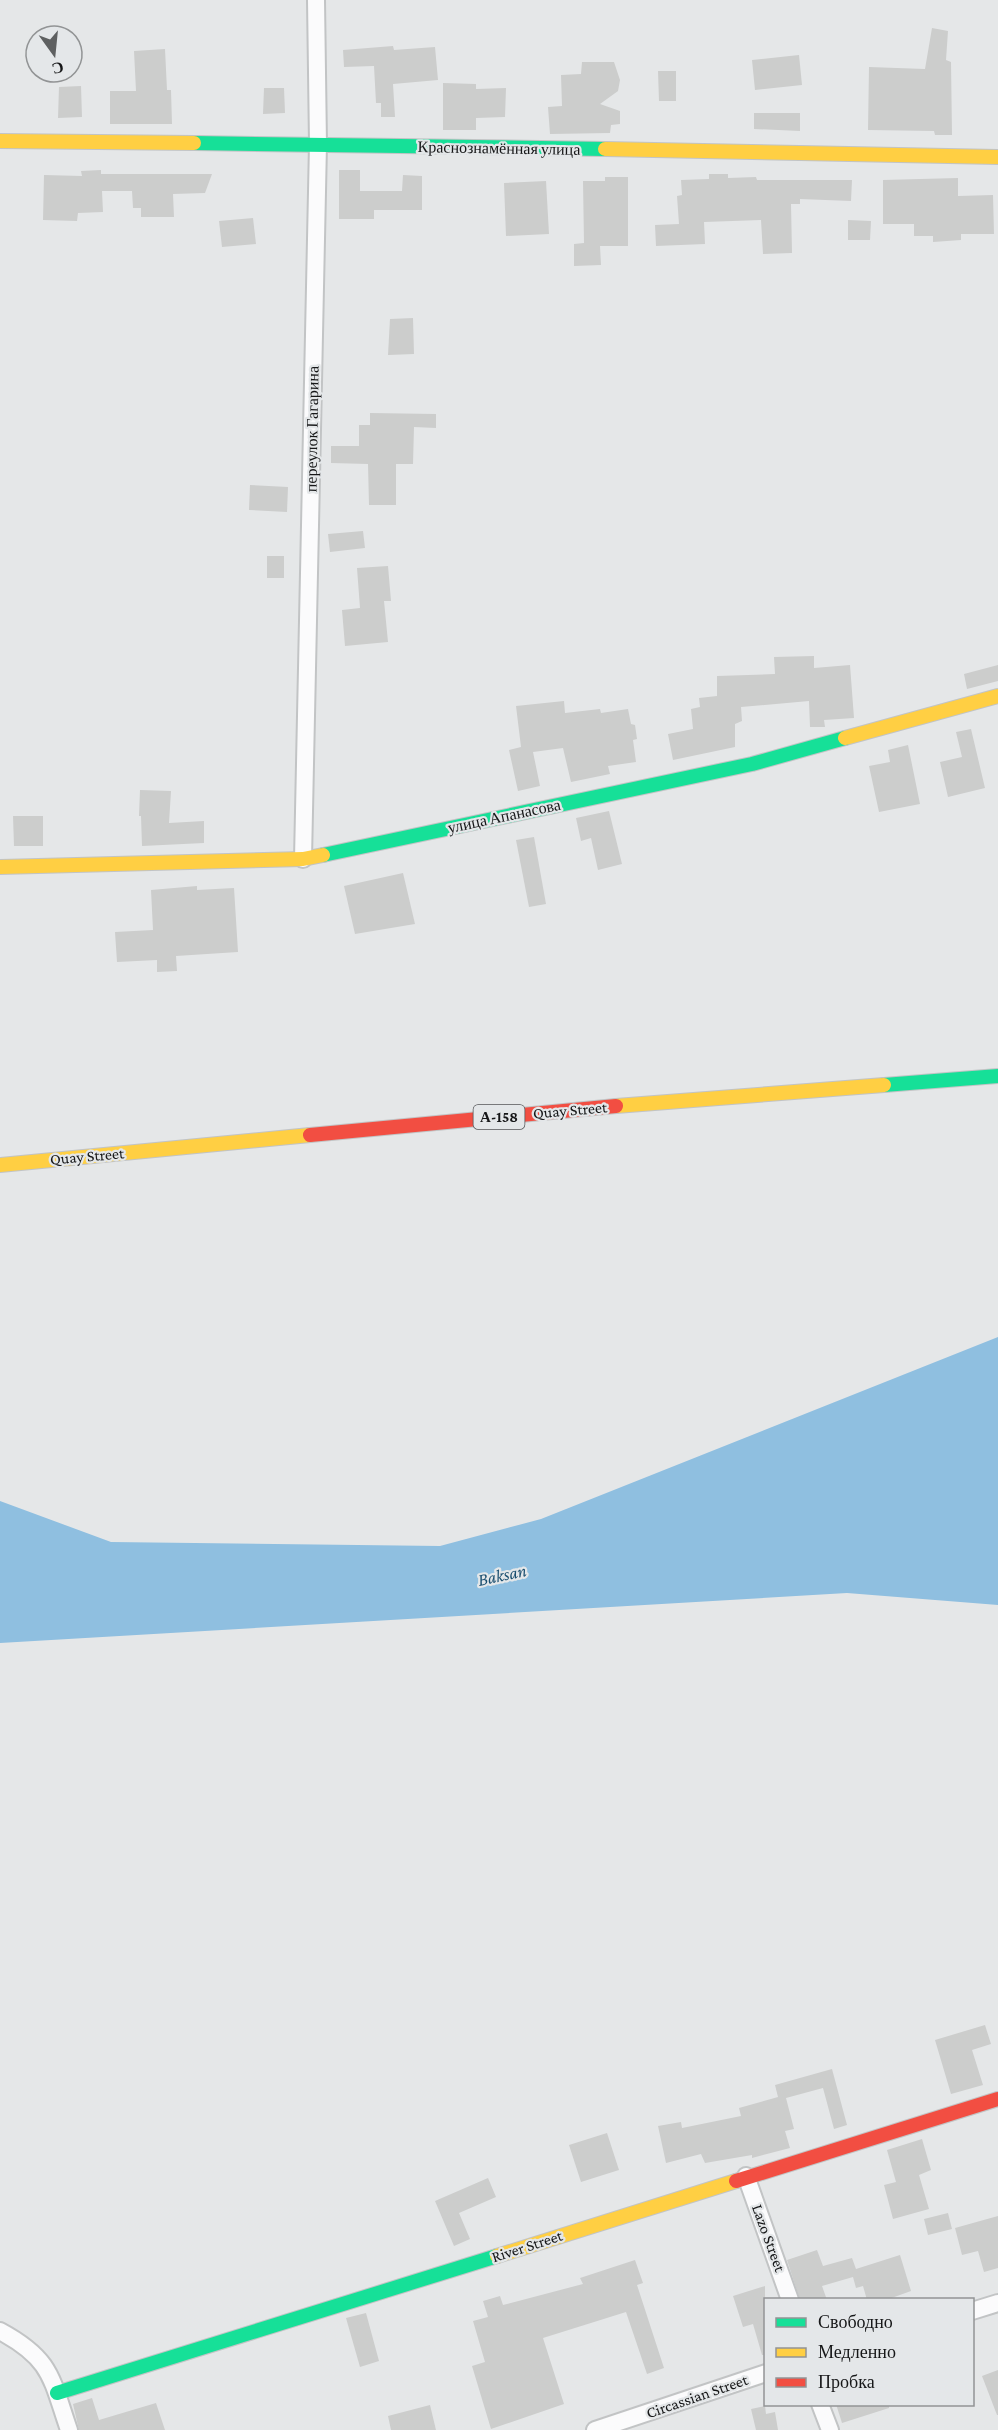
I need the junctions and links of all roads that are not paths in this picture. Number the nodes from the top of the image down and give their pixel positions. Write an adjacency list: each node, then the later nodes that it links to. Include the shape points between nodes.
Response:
1 (316, 0): 3 (street, переулок Гагарина)
2 (0, 141): 3 (street, Краснознамённая улица)
3 (318, 144): 4 (street, Краснознамённая улица); 6 (street, переулок Гагарина)
4 (998, 157)
5 (998, 696): 6 (street, улица Апанасова, via 752,764)
6 (303, 859): 7 (street, улица Апанасова)
7 (0, 867)
8 (998, 1076): 9 (street, Quay Street / А-158, via 581,1109)
9 (0, 1165)
10 (998, 2099): 11 (street, River Street)
11 (746, 2176): 12 (street, Lazo Street); 17 (street, River Street)
12 (789, 2298)
13 (998, 2303): 14 (street)
14 (974, 2310)
15 (0, 2331): 17 (street, via 24,2344 48,2369)
16 (764, 2373): 20 (street, Circassian Street)
17 (57, 2393): 19 (street)
18 (821, 2406): 21 (street)
19 (69, 2430)
20 (595, 2430)
21 (830, 2430)

